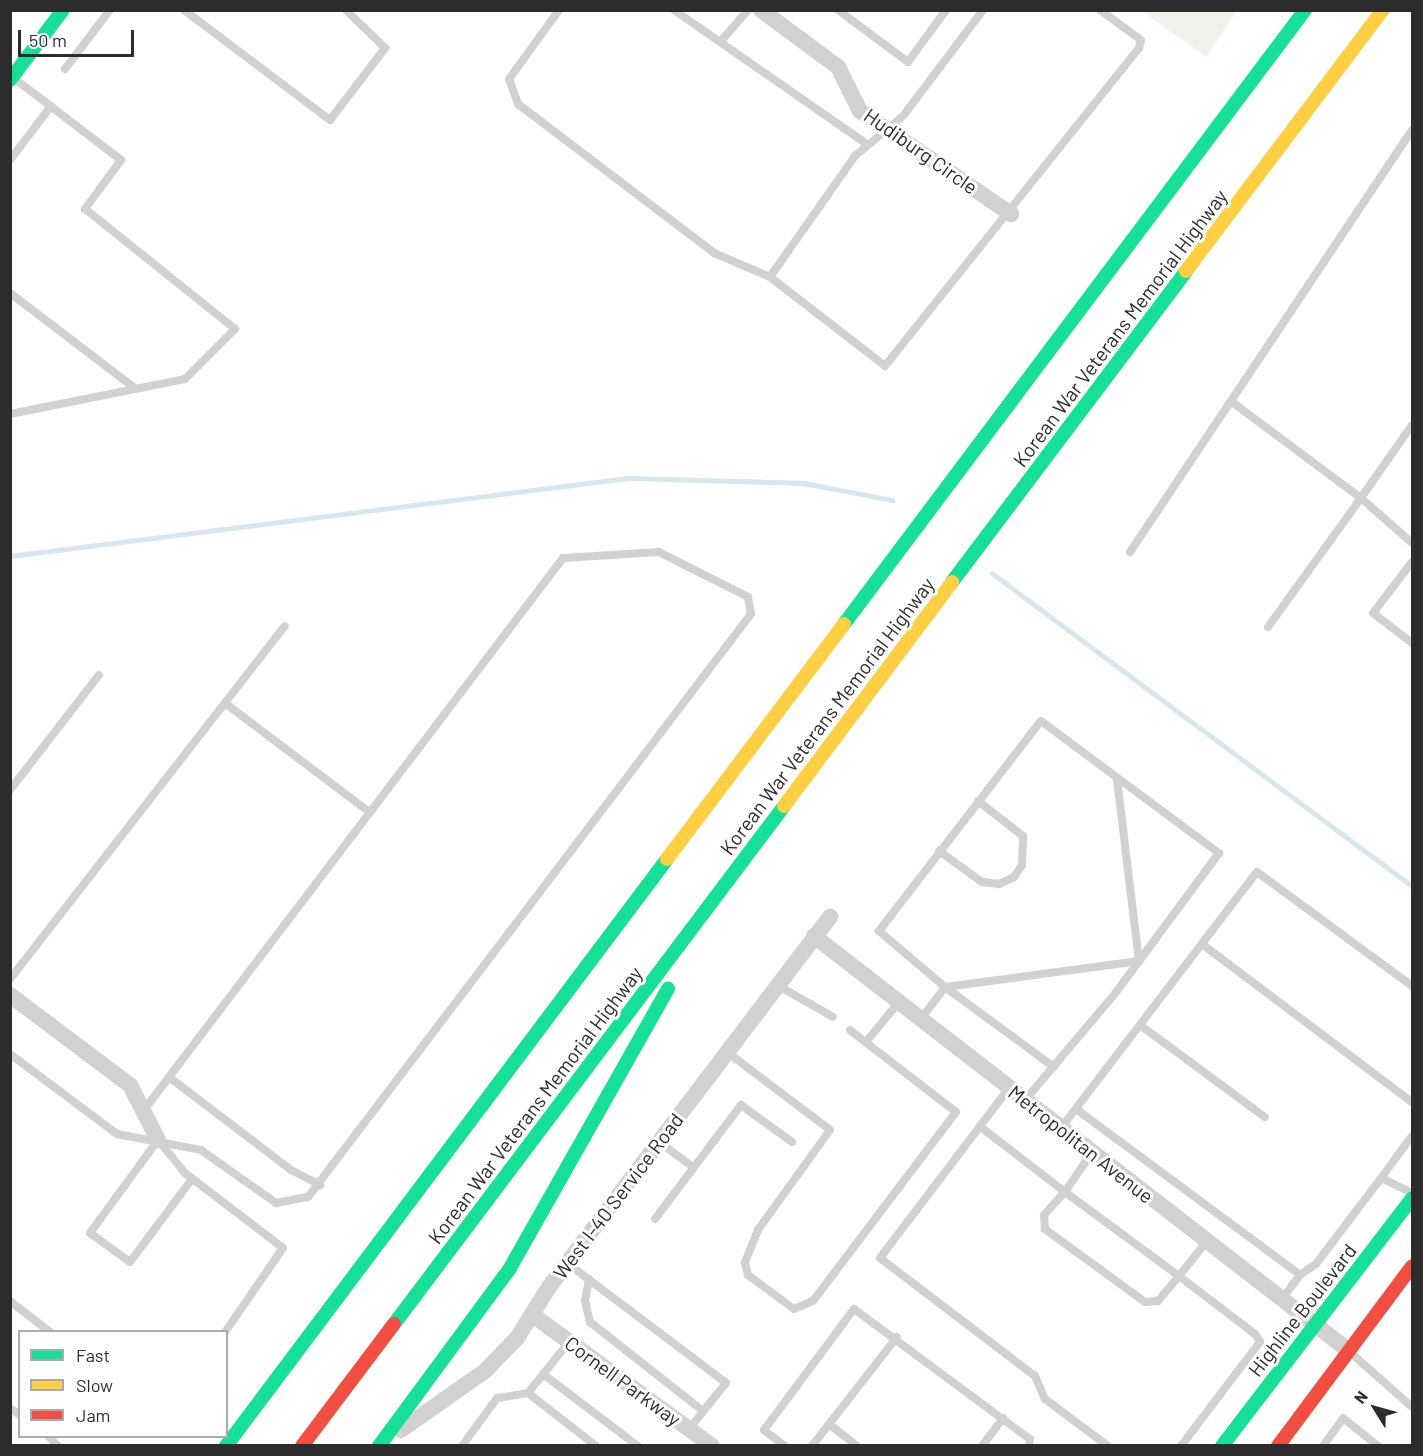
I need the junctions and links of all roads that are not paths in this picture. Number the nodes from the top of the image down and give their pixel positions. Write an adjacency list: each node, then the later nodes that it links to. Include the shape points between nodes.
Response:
1 (63, 10): 17 (main road)
2 (184, 10): 3 (lane, via 330,120 385,48)
3 (346, 10)
4 (559, 10): 24 (lane, via 508,79 518,104 714,253)
5 (674, 10): 15 (lane)
6 (748, 10): 15 (lane)
7 (761, 10): 19 (street, Hudiburg Circle, via 838,67 860,111)
8 (838, 10): 9 (lane, via 908,62)
9 (946, 10)
10 (983, 10): 19 (lane, via 904,115)
11 (1100, 10): 23 (lane, via 1141,45)
12 (1305, 10): 96 (main road)
13 (1383, 10): 44 (main road, Korean War Veterans Memorial Highway)
14 (106, 12): 16 (lane)
15 (721, 41): 21 (lane)
16 (65, 69)
17 (12, 78): 18 (lane)
18 (51, 106): 22 (lane); 26 (lane, via 122,160 85,209 235,329 186,379)
19 (885, 127): 21 (lane); 23 (street, Hudiburg Circle)
20 (1413, 130): 27 (lane)
21 (867, 144): 24 (lane)
22 (10, 160)
23 (1011, 214): 24 (lane, via 888,367)
24 (770, 277)
25 (10, 293): 26 (lane)
26 (136, 389): 28 (lane)
27 (1232, 402): 30 (lane); 32 (lane)
28 (10, 414)
29 (1413, 425): 30 (lane)
30 (1361, 498): 31 (lane); 35 (lane)
31 (1413, 543)
32 (1130, 552)
33 (1413, 562): 36 (lane, via 1373,613)
34 (285, 626): 38 (lane)
35 (1269, 627)
36 (1413, 643)
37 (99, 675): 40 (lane)
38 (225, 703): 42 (lane); 49 (lane)
39 (1117, 778): 41 (lane, via 1041,721); 48 (lane); 48 (lane, via 1219,853)
40 (10, 790)
41 (978, 801): 43 (lane); 43 (lane, via 1023,836 1022,865 1014,877 999,884 982,882)
42 (369, 812): 63 (lane); 80 (lane, via 563,558 659,552 748,597 751,614)
43 (939, 850): 52 (lane, via 879,931)
44 (732, 876): 109 (main road, Korean War Veterans Memorial Highway); 110 (main road, via 515,1260)
45 (830, 916): 46 (street, West I-40 Service Road)
46 (814, 936): 50 (street, West I-40 Service Road); 54 (street, Metropolitan Avenue)
47 (1202, 944): 51 (lane, via 1257,872); 57 (lane); 66 (lane)
48 (1139, 961): 52 (lane); 62 (lane)
49 (10, 979)
50 (777, 985): 55 (lane); 60 (street, West I-40 Service Road)
51 (1413, 986)
52 (945, 987): 56 (lane); 62 (lane)
53 (10, 995): 68 (street, via 130,1085)
54 (899, 1002): 56 (street, Metropolitan Avenue); 59 (lane)
55 (833, 1017)
56 (921, 1019): 64 (street, Metropolitan Avenue)
57 (1140, 1024): 67 (lane); 69 (lane)
58 (850, 1030): 59 (lane)
59 (866, 1042): 60 (lane, via 956,1112 813,1301 794,1309 748,1275 745,1263 758,1230 830,1131)
60 (727, 1052): 74 (street, West I-40 Service Road)
61 (10, 1054): 73 (lane, via 117,1134)
62 (1054, 1067): 65 (lane)
63 (169, 1077): 68 (lane); 80 (lane, via 291,1170)
64 (1009, 1088): 65 (street, Metropolitan Avenue); 70 (lane)
65 (1026, 1101): 71 (street, Metropolitan Avenue)
66 (1413, 1102)
67 (1076, 1109): 71 (lane); 87 (lane)
68 (144, 1110): 73 (street)
69 (1265, 1117)
70 (982, 1128): 81 (lane); 120 (lane, via 880,1258 1035,1376 1045,1399)
71 (1061, 1128): 76 (street, Metropolitan Avenue)
72 (1413, 1136): 78 (lane)
73 (158, 1140): 79 (lane); 79 (lane, via 90,1233 130,1262); 80 (lane, via 201,1150 276,1203 297,1203)
74 (658, 1142): 77 (lane); 85 (street, West I-40 Service Road)
75 (792, 1142): 77 (lane, via 741,1105)
76 (1092, 1152): 81 (lane); 84 (street, Metropolitan Avenue)
77 (693, 1167): 83 (lane)
78 (1381, 1178): 82 (lane); 87 (lane, via 1316,1264)
79 (192, 1179): 95 (lane, via 282,1248)
80 (320, 1185)
81 (1065, 1192): 88 (lane); 88 (lane, via 1044,1215 1045,1228 1145,1302 1158,1301)
82 (1413, 1196): 93 (main road, Highline Boulevard)
83 (655, 1219)
84 (1207, 1241): 88 (lane); 90 (street, Metropolitan Avenue)
85 (567, 1263): 89 (lane); 92 (street, West I-40 Service Road)
86 (1413, 1266): 99 (main road)
87 (1300, 1275): 90 (lane)
88 (1179, 1276): 121 (lane, via 1260,1342)
89 (589, 1280): 103 (lane, via 585,1301 590,1322); 103 (lane, via 726,1383)
90 (1282, 1299): 93 (street, Metropolitan Avenue)
91 (10, 1301): 94 (lane)
92 (534, 1316): 98 (street, Cornell Parkway); 110 (street, West I-40 Service Road, via 485,1371)
93 (1314, 1325): 99 (street, Metropolitan Avenue); 122 (main road, Highline Boulevard)
94 (47, 1330)
95 (226, 1330)
96 (311, 1331): 104 (main road); 108 (main road)
97 (897, 1337): 105 (lane); 106 (lane); 115 (lane, via 854,1309 764,1430)
98 (569, 1342): 100 (lane); 107 (street, Cornell Parkway)
99 (1349, 1351): 102 (lane); 123 (main road)
100 (543, 1374): 101 (lane); 113 (lane)
101 (528, 1393): 111 (lane, via 497,1398); 112 (lane)
102 (1413, 1407)
103 (703, 1411): 107 (lane)
104 (228, 1418)
105 (1003, 1418): 118 (lane); 119 (lane, via 1030,1439)
106 (829, 1424): 116 (lane); 117 (lane)
107 (689, 1429): 114 (street, Cornell Parkway)
108 (226, 1446)
109 (302, 1446)
110 (379, 1446)
111 (462, 1446)
112 (596, 1446)
113 (638, 1446)
114 (712, 1446)
115 (785, 1446)
116 (812, 1446)
117 (857, 1446)
118 (982, 1446)
119 (1029, 1446)
120 (1108, 1446)
121 (1181, 1446)
122 (1222, 1446)
123 (1278, 1446)
124 (1323, 1446): 125 (lane, via 1343,1418)
125 (1378, 1446)

